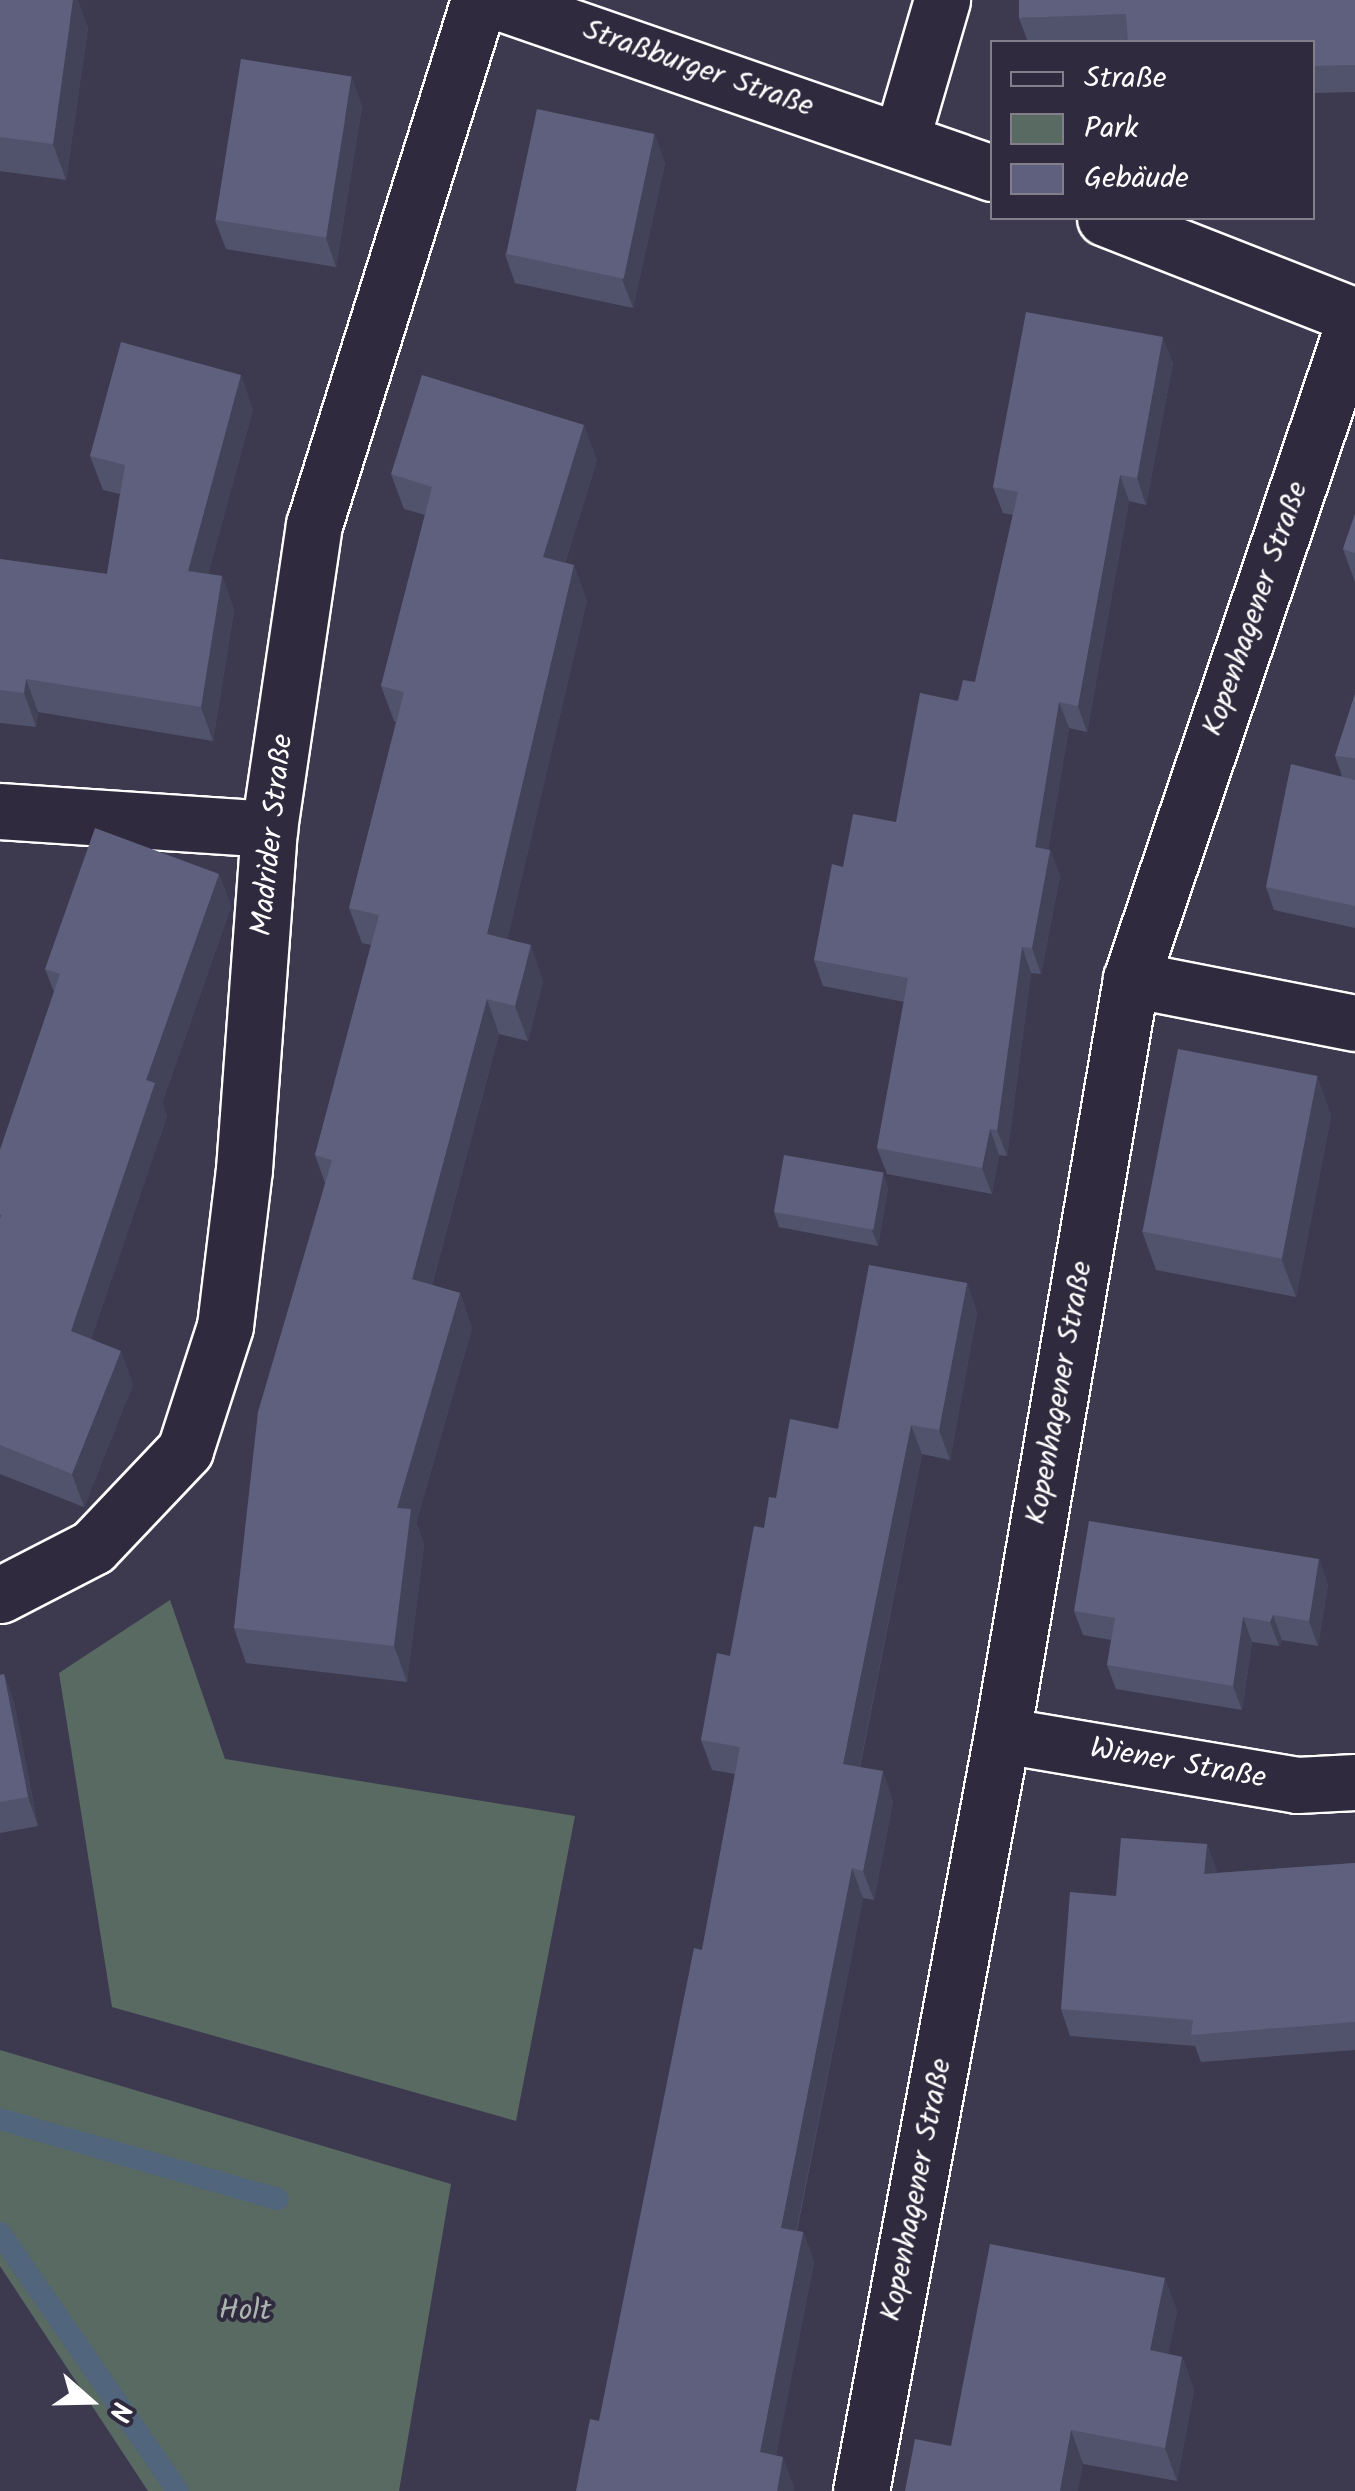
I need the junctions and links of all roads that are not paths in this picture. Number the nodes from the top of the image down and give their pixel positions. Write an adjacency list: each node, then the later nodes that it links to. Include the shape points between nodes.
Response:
1 (479, 0): 9 (street, Madrider Straße, via 314,525)
2 (494, 0): 4 (street, Straßburger Straße)
3 (942, 0): 4 (street)
4 (902, 137): 5 (street, Straßburger Straße)
5 (990, 172)
6 (1110, 220): 7 (street)
7 (1355, 318): 10 (street, Kopenhagener Straße)
8 (0, 811): 9 (street)
9 (269, 829): 12 (street, Madrider Straße, via 226,1326 185,1450 93,1547)
10 (1131, 979): 11 (street); 13 (street, Kopenhagener Straße)
11 (1355, 1023)
12 (0, 1595)
13 (1002, 1735): 14 (street, Wiener Straße, via 1298,1785); 15 (street, Kopenhagener Straße)
14 (1355, 1782)
15 (861, 2491)

